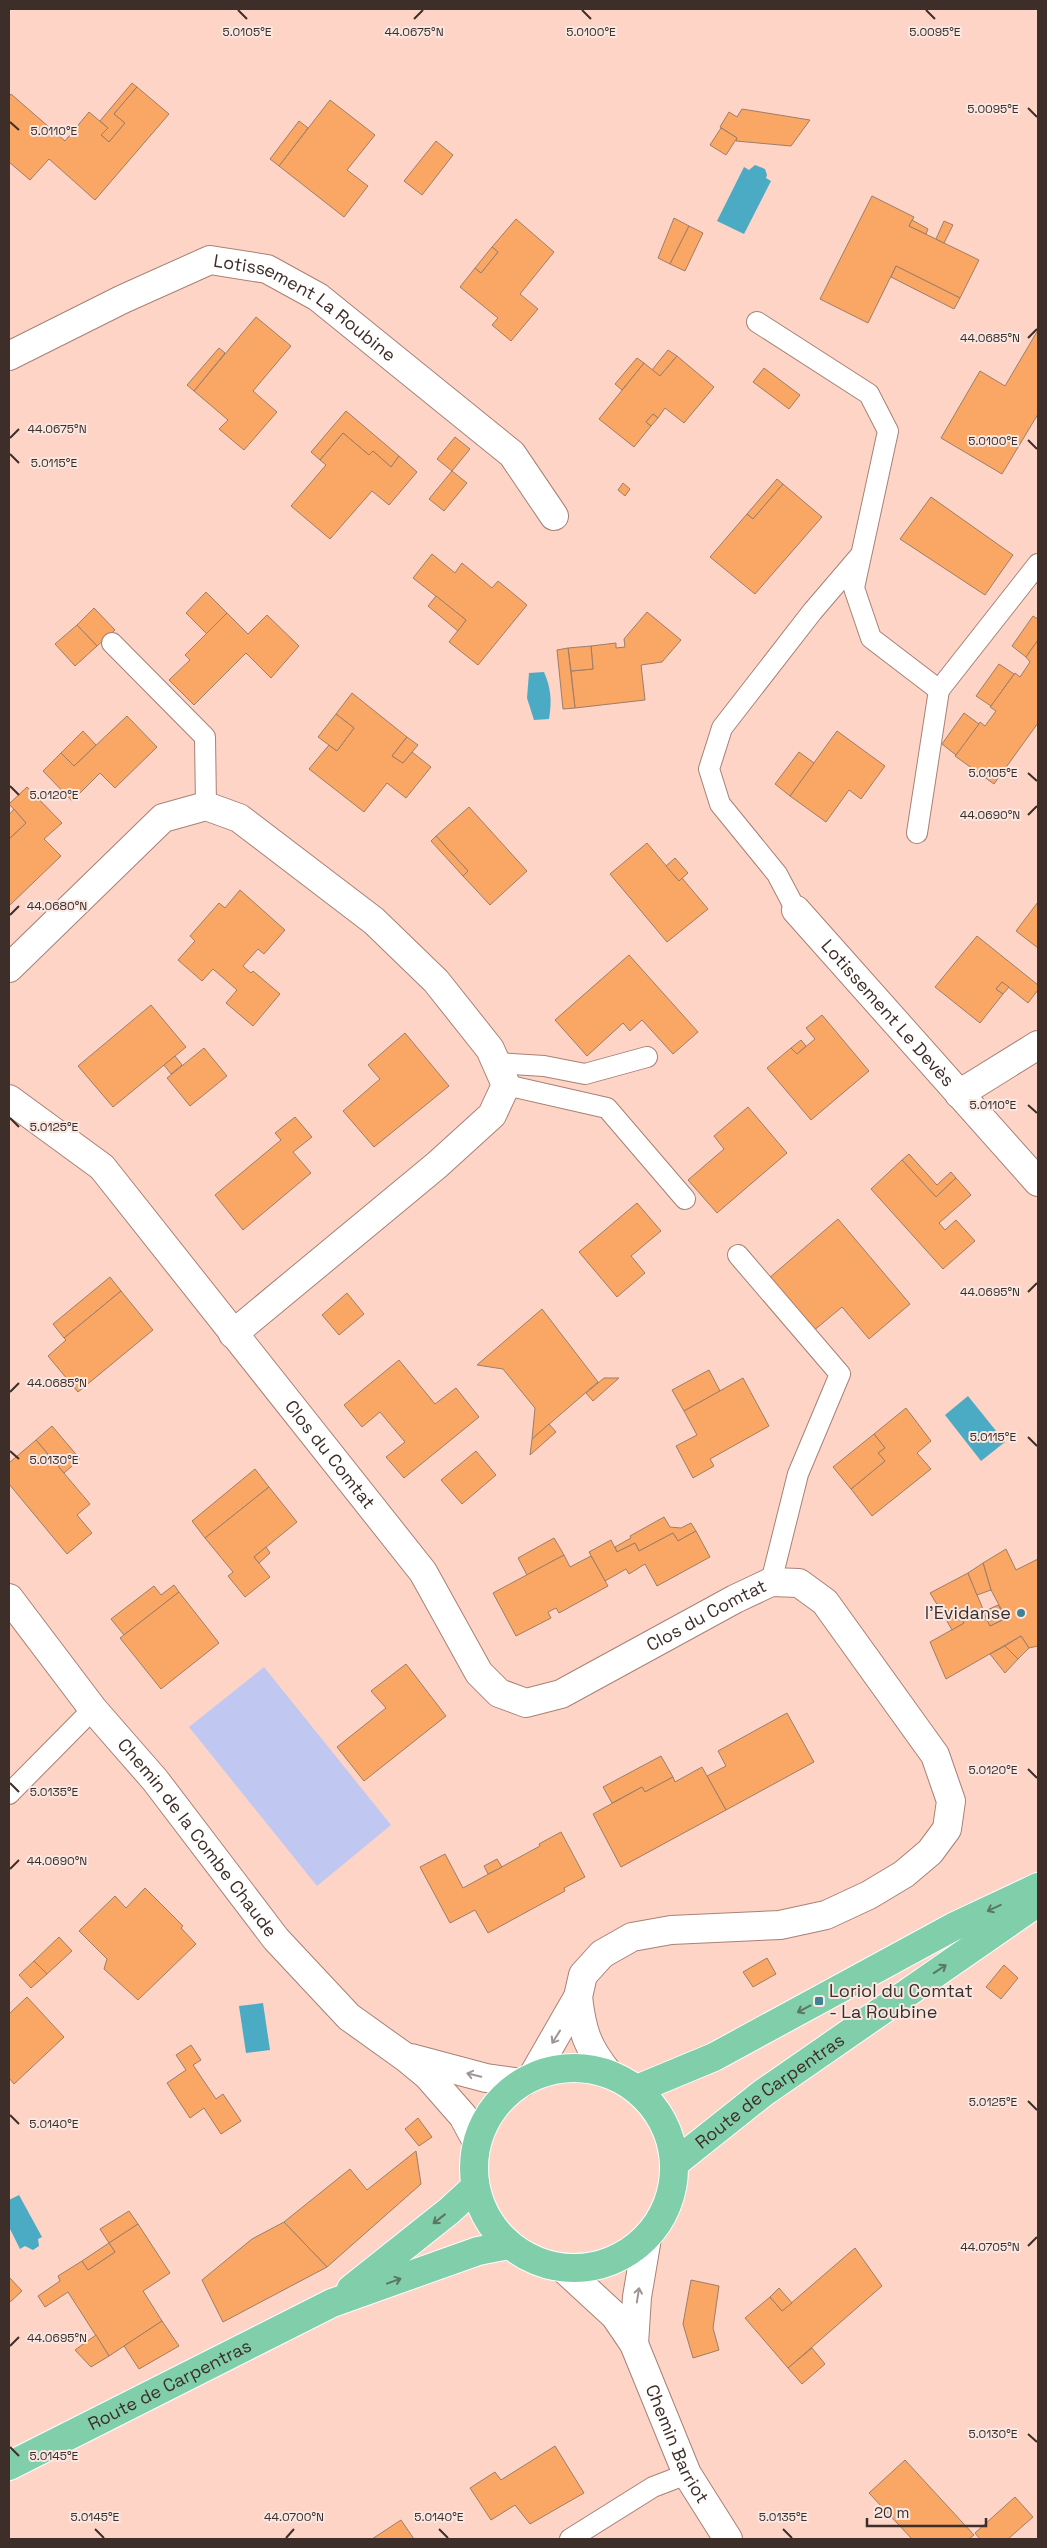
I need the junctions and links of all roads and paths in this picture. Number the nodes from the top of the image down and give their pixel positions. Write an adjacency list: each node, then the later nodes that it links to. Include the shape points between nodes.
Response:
1 (757, 322): 4 (lane, via 870,394 888,431)
2 (9, 356): 3 (street, Lotissement La Roubine, via 210,260 267,269 318,298 512,454)
3 (554, 516)
4 (862, 553): 7 (lane, via 854,588 871,638); 10 (lane, via 722,728 709,769 720,804 778,874)
5 (1038, 564): 7 (lane)
6 (112, 643): 8 (lane, via 205,737)
7 (939, 690): 9 (lane)
8 (206, 806): 11 (street, via 163,818); 14 (street, via 239,818 374,921 436,981 490,1049)
9 (917, 833)
10 (796, 910): 15 (street, Lotissement Le Devès)
11 (9, 968)
12 (1038, 1045): 15 (street)
13 (647, 1057): 14 (lane, via 584,1074 544,1066)
14 (501, 1074): 18 (lane, via 607,1108); 20 (street, via 492,1115)
15 (959, 1094): 17 (street, Lotissement Le Devès)
16 (9, 1099): 20 (street, Clos du Comtat, via 102,1167)
17 (1038, 1182)
18 (685, 1199)
19 (738, 1256): 21 (lane, via 840,1374 798,1474)
20 (233, 1334): 21 (street, Clos du Comtat, via 423,1572 479,1672 499,1693 526,1703 561,1694)
21 (771, 1582): 27 (street, Clos du Comtat, via 799,1583 825,1602 868,1659 935,1755 951,1801 947,1829 930,1852 904,1874 826,1915 780,1925 671,1930 632,1937 602,1954 583,1975)
22 (9, 1598): 23 (street, Chemin de la Combe Chaude)
23 (93, 1709): 24 (lane); 28 (street, Chemin de la Combe Chaude, via 155,1780 276,1938 349,2017)
24 (9, 1794)
25 (1038, 1887): 31 (main road, one-way to 31, via 953,1927 714,2057)
26 (1038, 1902): 33 (main road, Route de Carpentras, one-way to 26, via 763,2093)
27 (578, 1997): 29 (street, Clos du Comtat, via 582,2030 593,2054); 30 (street, Clos du Comtat, one-way to 30)
28 (405, 2057): 30 (street, Chemin de la Combe Chaude, one-way to 28, via 486,2078); 32 (street, Chemin de la Combe Chaude, via 452,2100)
29 (609, 2074): 30 (main road, via 570,2068); 31 (main road)
30 (527, 2080): 32 (main road, via 506,2094 494,2108)
31 (636, 2089): 33 (main road, via 656,2109 669,2135)
32 (477, 2142): 34 (main road)
33 (675, 2163): 35 (main road, via 672,2190 663,2216)
34 (475, 2187): 36 (main road, via 493,2228); 38 (main road, one-way to 38)
35 (647, 2238): 37 (main road, via 609,2263); 39 (street, Chemin Barriot, one-way to 35, via 637,2297)
36 (509, 2245): 37 (main road, via 525,2257); 38 (main road, one-way to 36, via 478,2251)
37 (564, 2269): 39 (street, Chemin Barriot, via 615,2316)
38 (332, 2304): 40 (main road, Route de Carpentras)
39 (634, 2344): 41 (street, Chemin Barriot)
40 (9, 2466)
41 (687, 2474): 42 (lane, via 653,2487); 43 (street, Chemin Barriot)
42 (570, 2539)
43 (728, 2539)

